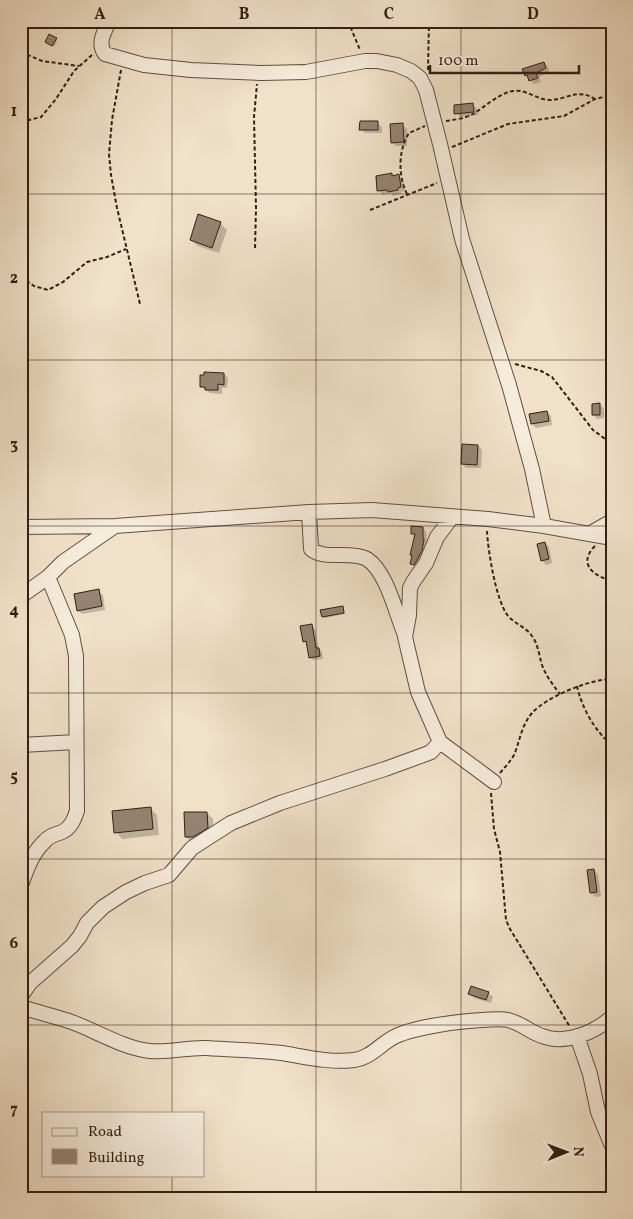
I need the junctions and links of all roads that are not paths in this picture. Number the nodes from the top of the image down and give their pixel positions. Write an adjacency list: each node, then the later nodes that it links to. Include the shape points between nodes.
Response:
1 (109, 21): 6 (street, via 100,48 105,54 144,65 262,73 306,72 365,61 397,65 420,78 435,123 462,239 532,469)
2 (308, 512): 3 (street, via 372,510); 5 (street); 12 (street, via 311,549 319,554 369,560 381,573)
3 (452, 516): 6 (street); 12 (street, via 410,588)
4 (612, 521): 8 (street)
5 (116, 526): 7 (street); 10 (street, via 63,562)
6 (544, 526): 8 (street)
7 (21, 527)
8 (589, 534): 9 (street)
9 (609, 538)
10 (48, 577): 11 (street); 13 (street, via 72,635 76,656)
11 (21, 598)
12 (405, 637): 14 (street, via 418,692)
13 (76, 742): 15 (street); 17 (street, via 78,811 67,829 45,840 38,849)
14 (440, 742): 16 (street); 18 (street, via 426,754 280,803 231,823 192,848 169,875 126,892 103,907 87,923 72,946 30,983)
15 (21, 745)
16 (494, 782)
17 (21, 885)
18 (21, 996)
19 (21, 1007): 21 (street, via 68,1020 128,1046 150,1051 199,1048 281,1053 336,1061 368,1056 390,1039 406,1032 480,1020 507,1020 556,1040)
20 (612, 1017): 21 (street)
21 (577, 1036): 22 (street, via 588,1066 598,1112)
22 (612, 1146)

